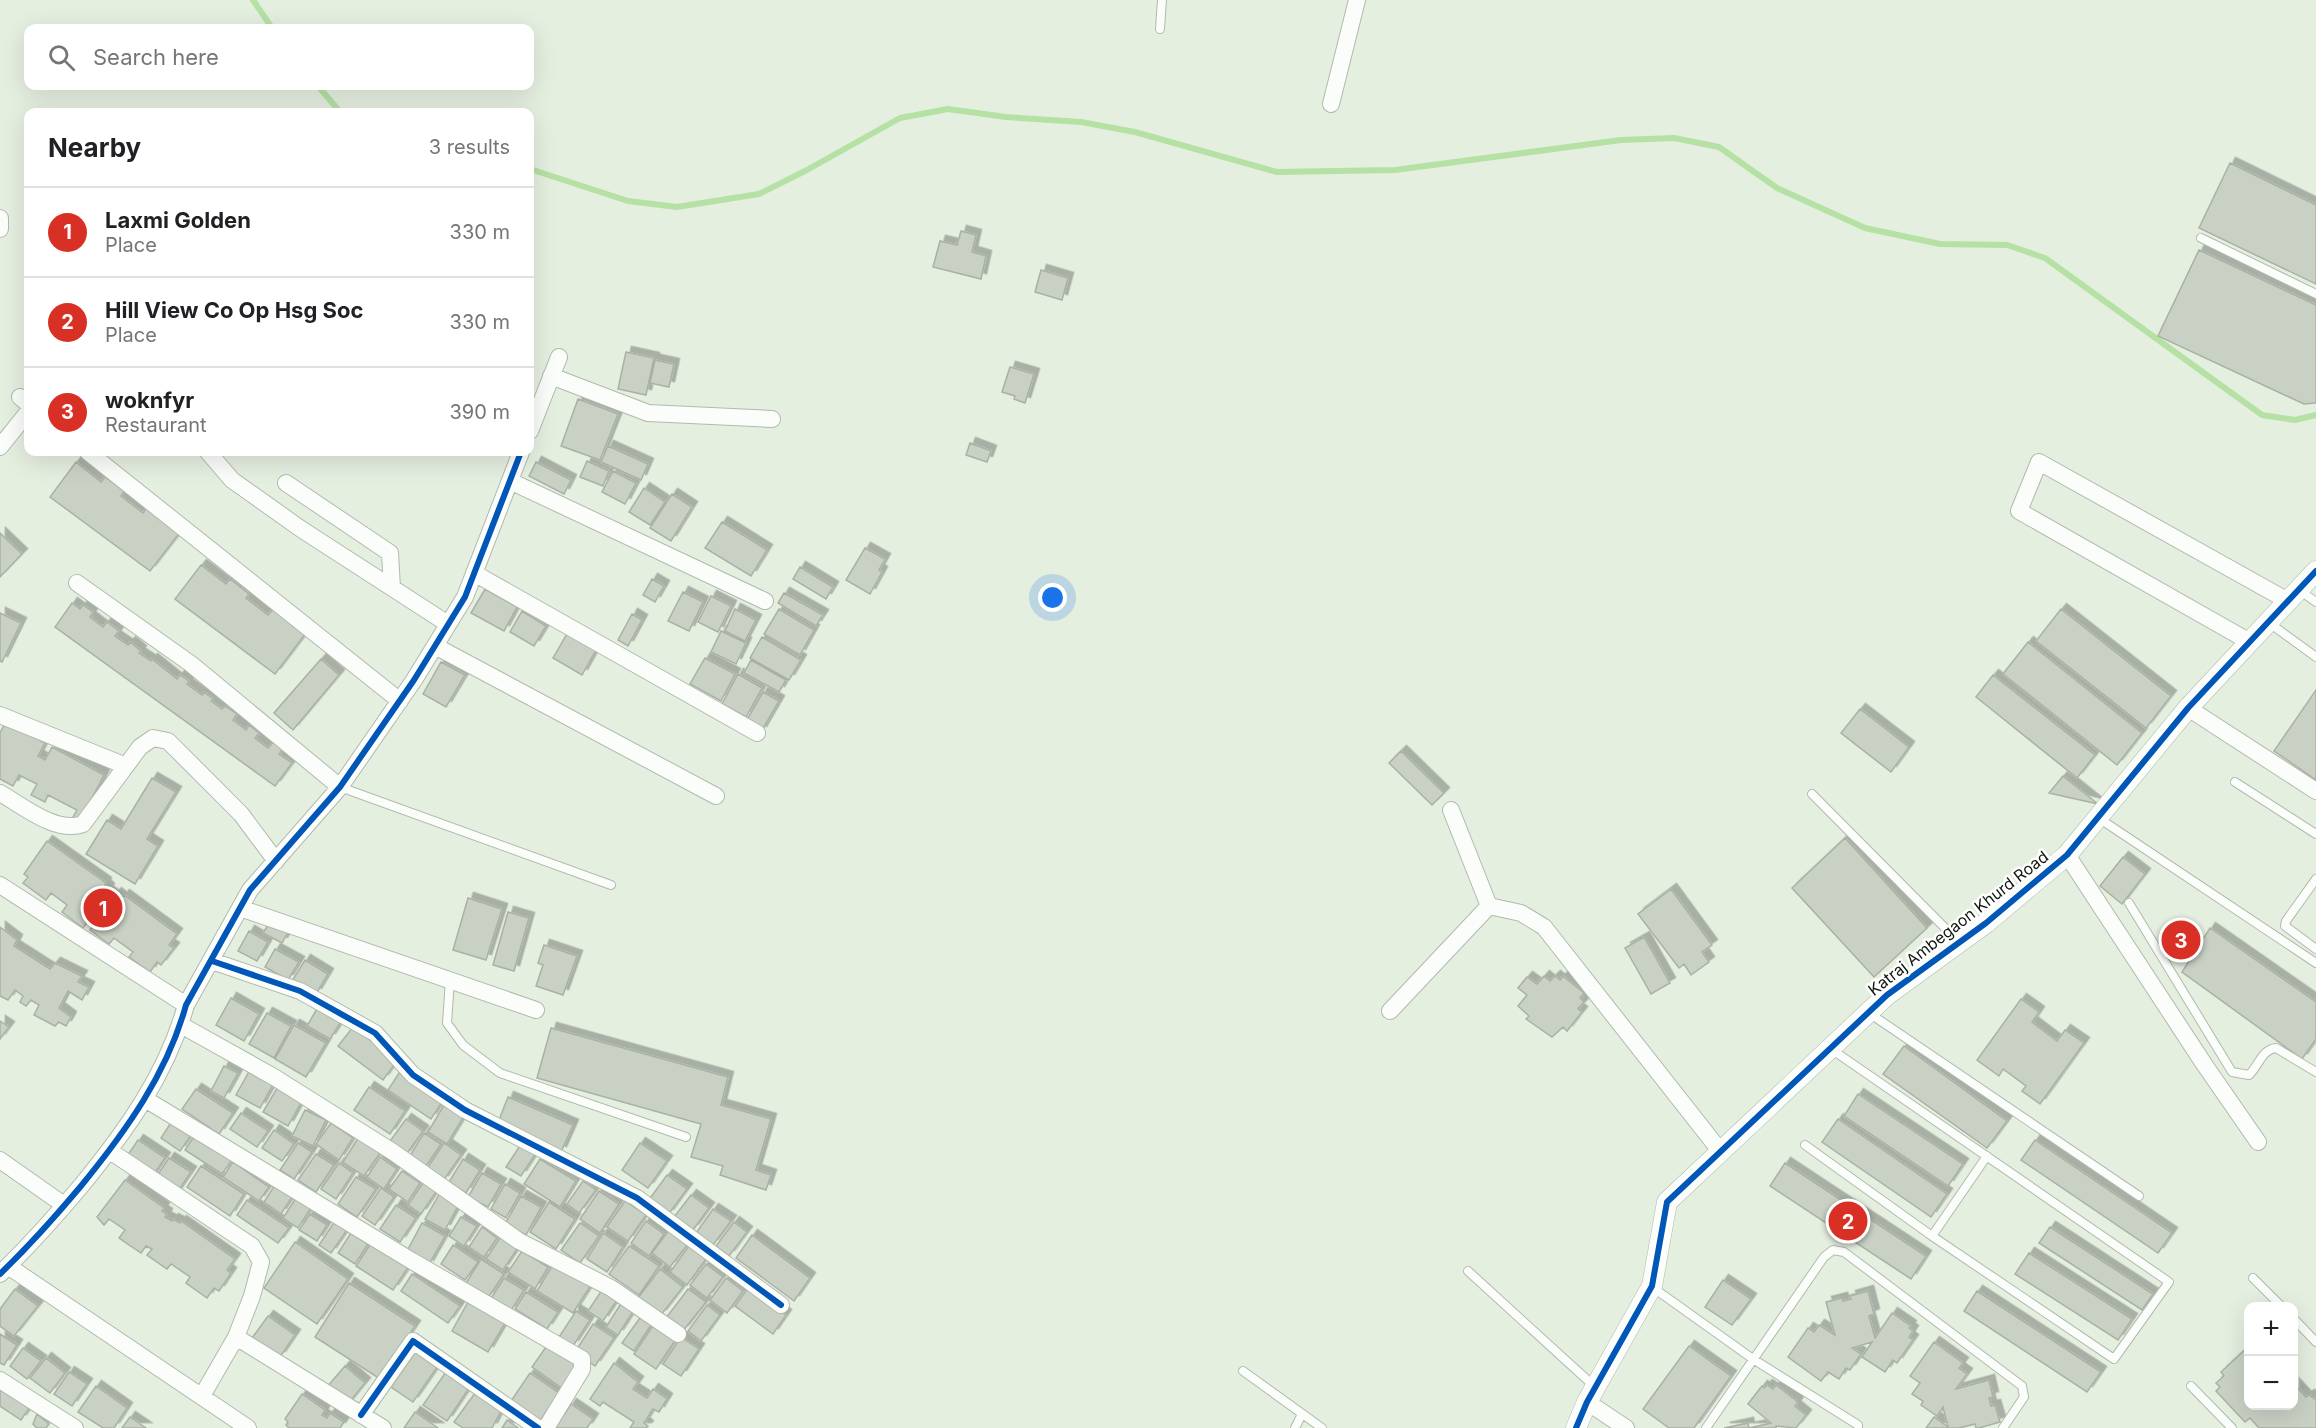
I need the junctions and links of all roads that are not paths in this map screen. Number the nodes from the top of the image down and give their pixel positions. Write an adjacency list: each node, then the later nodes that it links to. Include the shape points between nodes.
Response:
1 (1162, 0): 3 (lane)
2 (1357, 0): 4 (street)
3 (1160, 29)
4 (1331, 104)
5 (0, 218): 6 (street)
6 (0, 229)
7 (2201, 238): 8 (lane)
8 (2316, 294)
9 (559, 357): 10 (street)
10 (551, 376): 12 (street, via 648,413); 13 (street)
11 (24, 417): 14 (street)
12 (772, 419)
13 (534, 421)
14 (0, 447)
15 (93, 456): 32 (street)
16 (211, 456): 23 (street, via 232,480)
17 (520, 456): 18 (street)
18 (510, 481): 21 (street); 25 (street)
19 (286, 483): 23 (street, via 390,553)
20 (2316, 571): 24 (street, Katraj Ambegaon Khurd Road)
21 (474, 573): 28 (street); 35 (street)
22 (78, 583): 38 (street, via 191,664)
23 (392, 588): 28 (street)
24 (2293, 596): 26 (lane); 27 (street, Katraj Ambegaon Khurd Road); 29 (street, via 2039,462 2019,511)
25 (765, 600)
26 (2316, 602)
27 (2268, 622): 29 (street, Katraj Ambegaon Khurd Road); 31 (lane)
28 (448, 624): 30 (street)
29 (2250, 642): 33 (street, Katraj Ambegaon Khurd Road)
30 (435, 646): 32 (street); 42 (street)
31 (2316, 657)
32 (400, 701): 38 (street)
33 (2188, 708): 39 (street); 44 (street, Katraj Ambegaon Khurd Road)
34 (0, 716): 36 (street)
35 (757, 733)
36 (126, 766): 40 (street, via 83,824 73,828 53,823); 47 (street, via 140,747 153,738 168,741 241,814)
37 (2235, 782): 45 (lane)
38 (340, 787): 47 (street); 50 (lane)
39 (2316, 790)
40 (0, 793)
41 (1812, 794): 54 (lane)
42 (716, 796)
43 (1451, 810): 52 (street)
44 (2097, 817): 46 (street, Katraj Ambegaon Khurd Road); 57 (lane)
45 (2316, 834)
46 (2067, 855): 54 (street, Katraj Ambegaon Khurd Road); 68 (street)
47 (276, 861): 53 (street, via 250,890)
48 (2316, 879): 55 (lane, via 2285,926)
49 (0, 885): 59 (street)
50 (611, 885)
51 (2129, 903): 65 (lane, via 2232,1072 2248,1075 2263,1054 2276,1048)
52 (1489, 906): 61 (street); 71 (street, via 1521,913 1544,927)
53 (240, 908): 56 (street); 58 (street)
54 (1959, 942): 62 (street, Katraj Ambegaon Khurd Road)
55 (2316, 949)
56 (212, 961): 59 (street); 82 (street, via 300,991 375,1033 413,1075 465,1110 637,1198)
57 (2316, 963)
58 (450, 980): 60 (street); 67 (lane, via 447,1023 463,1045 500,1073)
59 (186, 1005): 63 (street)
60 (536, 1010)
61 (1390, 1011)
62 (1868, 1013): 64 (street, Katraj Ambegaon Khurd Road); 74 (lane)
63 (181, 1025): 66 (street); 84 (street, via 274,1077 393,1152 519,1241 611,1288)
64 (1831, 1049): 71 (street, Katraj Ambegaon Khurd Road); 72 (lane)
65 (2316, 1072)
66 (145, 1099): 70 (street); 99 (street, via 582,1359 582,1369)
67 (686, 1137)
68 (2258, 1142)
69 (1805, 1144): 76 (lane)
70 (110, 1151): 75 (street); 85 (street, via 252,1246 261,1262)
71 (1721, 1152): 80 (street, Katraj Ambegaon Khurd Road, via 1667,1202)
72 (1987, 1156): 76 (lane); 76 (lane, via 2169,1282 2114,1359)
73 (0, 1160): 75 (street)
74 (2139, 1196)
75 (64, 1205): 77 (street)
76 (1932, 1236)
77 (4, 1270): 92 (street)
78 (1468, 1271): 91 (lane)
79 (2253, 1278): 81 (lane)
80 (1652, 1286): 87 (lane); 91 (street, Katraj Ambegaon Khurd Road)
81 (2277, 1302)
82 (781, 1305)
83 (2298, 1323): 86 (lane)
84 (678, 1334)
85 (236, 1337): 92 (street); 94 (street)
86 (2316, 1342)
87 (1753, 1359): 104 (lane); 105 (lane); 106 (lane, via 1824,1257 1833,1250 1844,1252 2022,1386 2024,1397)
88 (1243, 1371): 93 (lane)
89 (0, 1380): 95 (street)
90 (2191, 1386): 107 (lane)
91 (1591, 1395): 102 (street, Katraj Ambegaon Khurd Road); 103 (street)
92 (202, 1396): 96 (street)
93 (1302, 1414): 100 (lane); 101 (lane)
94 (361, 1415): 97 (street); 98 (street, via 413,1341)
95 (75, 1428)
96 (248, 1428)
97 (382, 1428)
98 (538, 1428)
99 (546, 1428)
100 (1295, 1428)
101 (1322, 1428)
102 (1576, 1428)
103 (1626, 1428)
104 (1706, 1428)
105 (1858, 1428)
106 (2003, 1428)
107 (2232, 1428)

